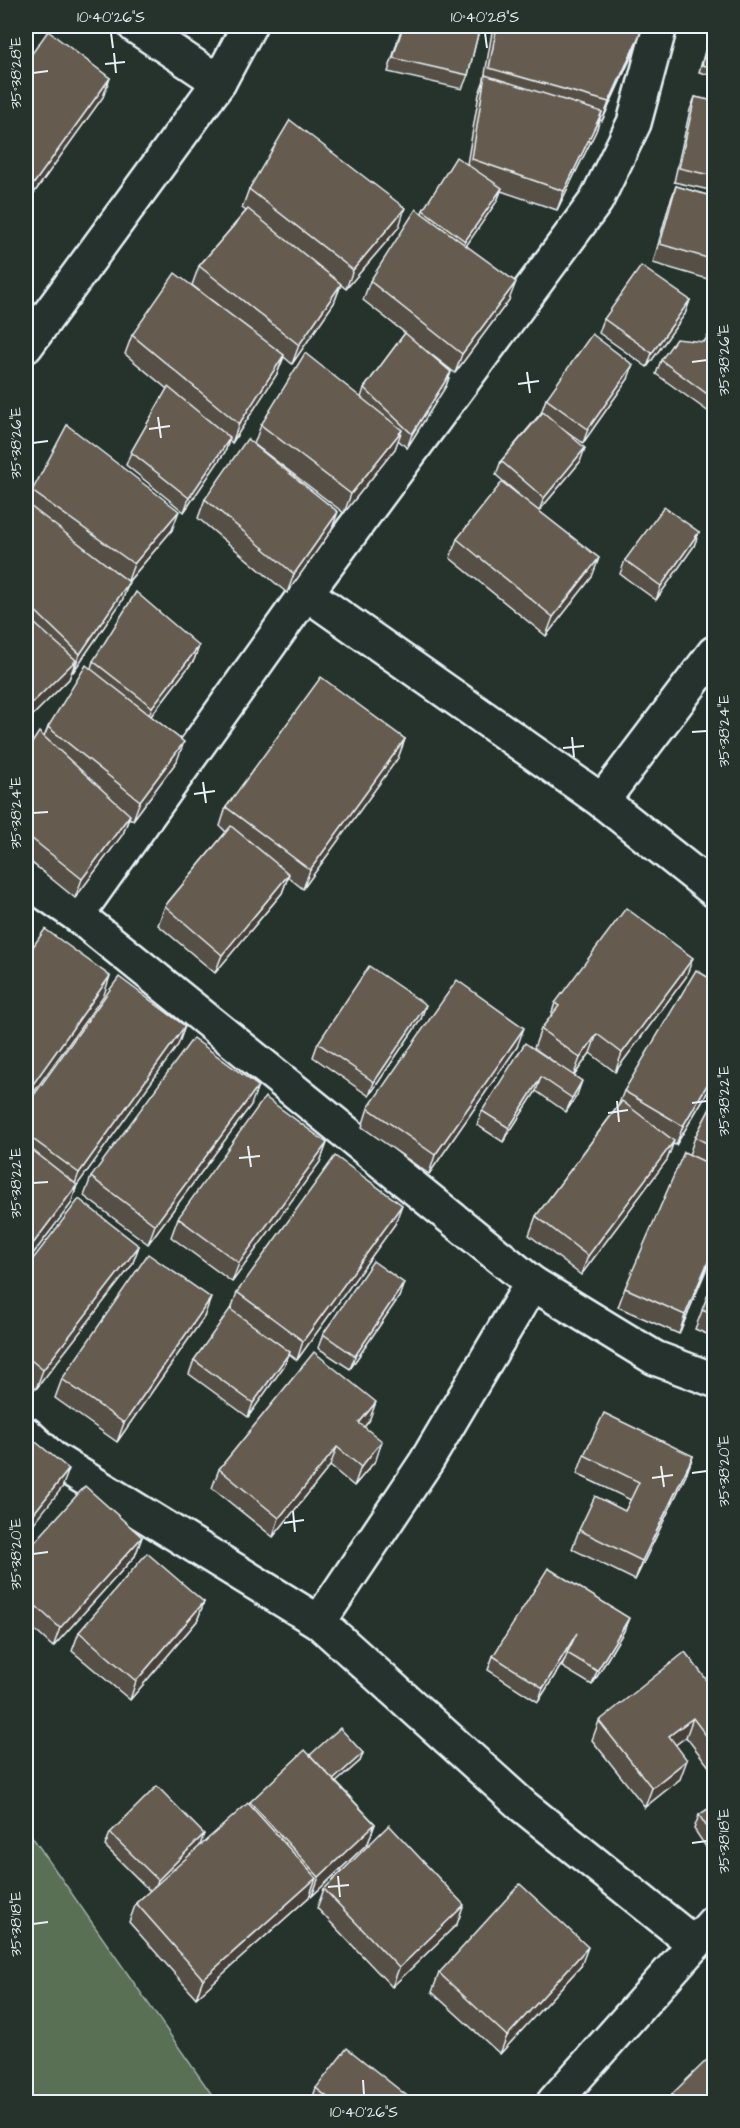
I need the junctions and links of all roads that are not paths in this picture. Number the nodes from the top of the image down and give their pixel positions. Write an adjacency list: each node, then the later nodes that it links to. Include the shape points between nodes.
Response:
1 (135, 26): 4 (street)
2 (249, 26): 4 (street)
3 (660, 26): 6 (street, via 634,123 596,201)
4 (219, 82): 5 (street)
5 (26, 346)
6 (306, 593): 8 (street); 11 (street)
7 (714, 652): 8 (street)
8 (602, 801): 10 (street)
9 (26, 880): 11 (street)
10 (714, 890)
11 (77, 915): 12 (street)
12 (532, 1283): 13 (street, via 655,1358); 15 (street, via 426,1462)
13 (714, 1380)
14 (26, 1434): 15 (street, via 52,1458)
15 (319, 1622): 16 (street, via 523,1806)
16 (705, 1933): 17 (street)
17 (554, 2103)

